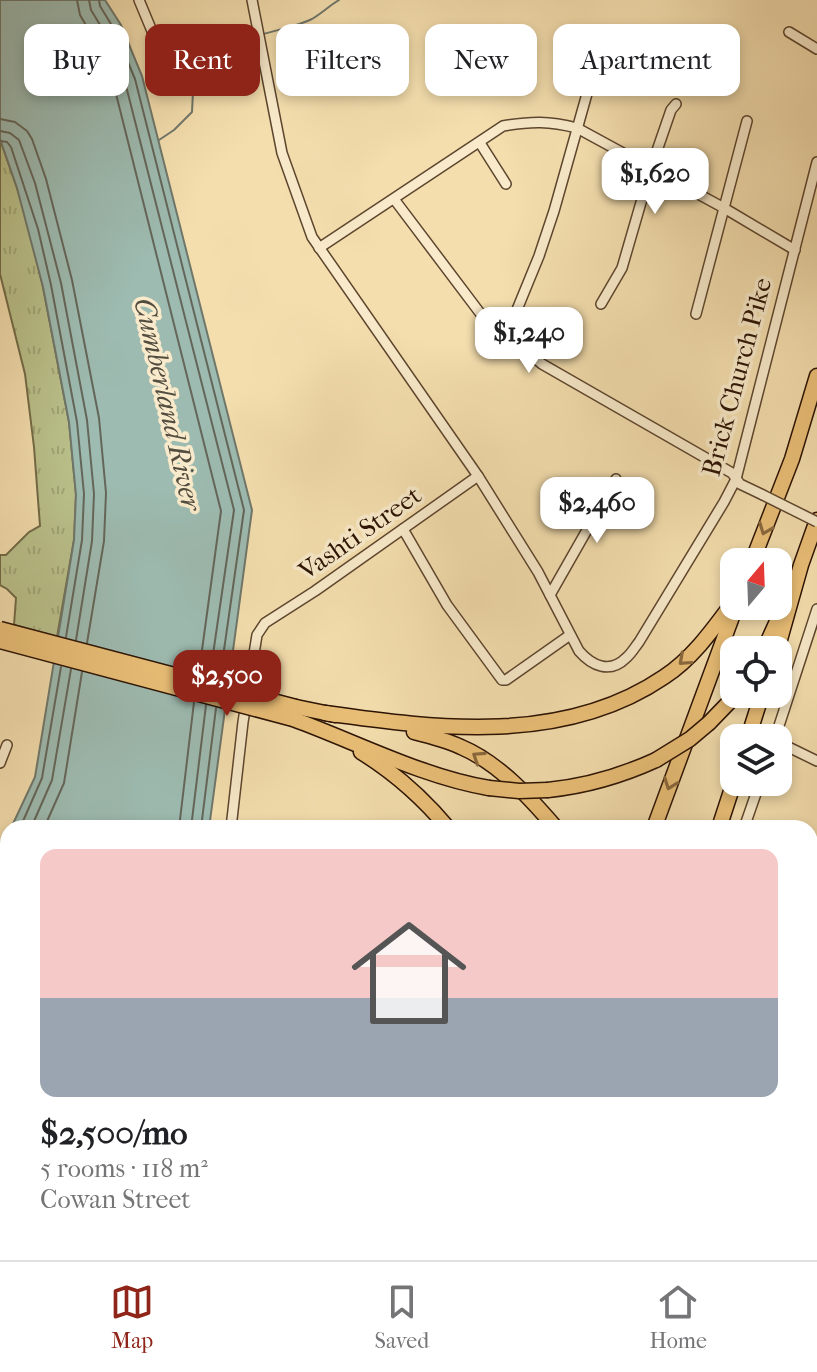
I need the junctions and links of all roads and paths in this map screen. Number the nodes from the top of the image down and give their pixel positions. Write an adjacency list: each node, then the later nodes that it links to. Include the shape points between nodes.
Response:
1 (139, 0): 3 (street)
2 (252, 0): 16 (street, via 282,153)
3 (149, 24)
4 (789, 32): 5 (street)
5 (817, 49)
6 (586, 96): 9 (street)
7 (676, 104): 12 (street)
8 (747, 121): 15 (street)
9 (577, 128): 10 (street, via 529,121 503,126); 12 (street); 20 (street, via 539,256)
10 (480, 143): 13 (street); 14 (street)
11 (817, 162): 17 (street, Brick Church Pike)
12 (651, 168): 15 (street); 18 (street, via 622,268)
13 (506, 184)
14 (394, 199): 16 (street); 20 (street, via 480,313)
15 (724, 208): 17 (street); 19 (street)
16 (319, 248): 22 (street)
17 (795, 250): 24 (street, Brick Church Pike)
18 (601, 304)
19 (696, 314)
20 (507, 334): 24 (street, via 542,364)
21 (817, 376): 27 (highway, one-way to 27)
22 (478, 476): 26 (street, Vashti Street); 29 (street)
23 (616, 479): 29 (street)
24 (736, 479): 25 (street, bridge); 34 (street, Brick Church Pike, via 627,658 597,666)
25 (817, 521): 28 (highway)
26 (403, 529): 34 (street, via 447,605 502,680); 49 (street, Vashti Street, via 265,623 257,635)
27 (757, 548)
28 (801, 565): 35 (highway); 36 (highway)
29 (550, 595): 34 (street)
30 (817, 609): 41 (street)
31 (720, 620): 40 (highway, one-way to 40, via 665,677 599,710 489,728)
32 (729, 620): 52 (highway, one-way to 52)
33 (0, 629): 39 (highway, bridge)
34 (570, 635)
35 (770, 636)
36 (781, 636)
37 (0, 641): 39 (highway, bridge)
38 (723, 708): 42 (highway, bridge, via 690,739 633,771 548,790 464,784)
39 (294, 713): 40 (highway); 42 (highway)
40 (325, 713): 51 (highway, one-way to 40, via 504,776 465,748)
41 (781, 724)
42 (330, 733): 50 (highway, via 399,778)
43 (7, 745): 46 (street)
44 (792, 748): 45 (street)
45 (817, 761)
46 (0, 763)
47 (729, 796): 53 (highway)
48 (755, 796): 54 (street)
49 (232, 820)
50 (441, 820)
51 (549, 820)
52 (657, 820)
53 (722, 820)
54 (747, 820)

